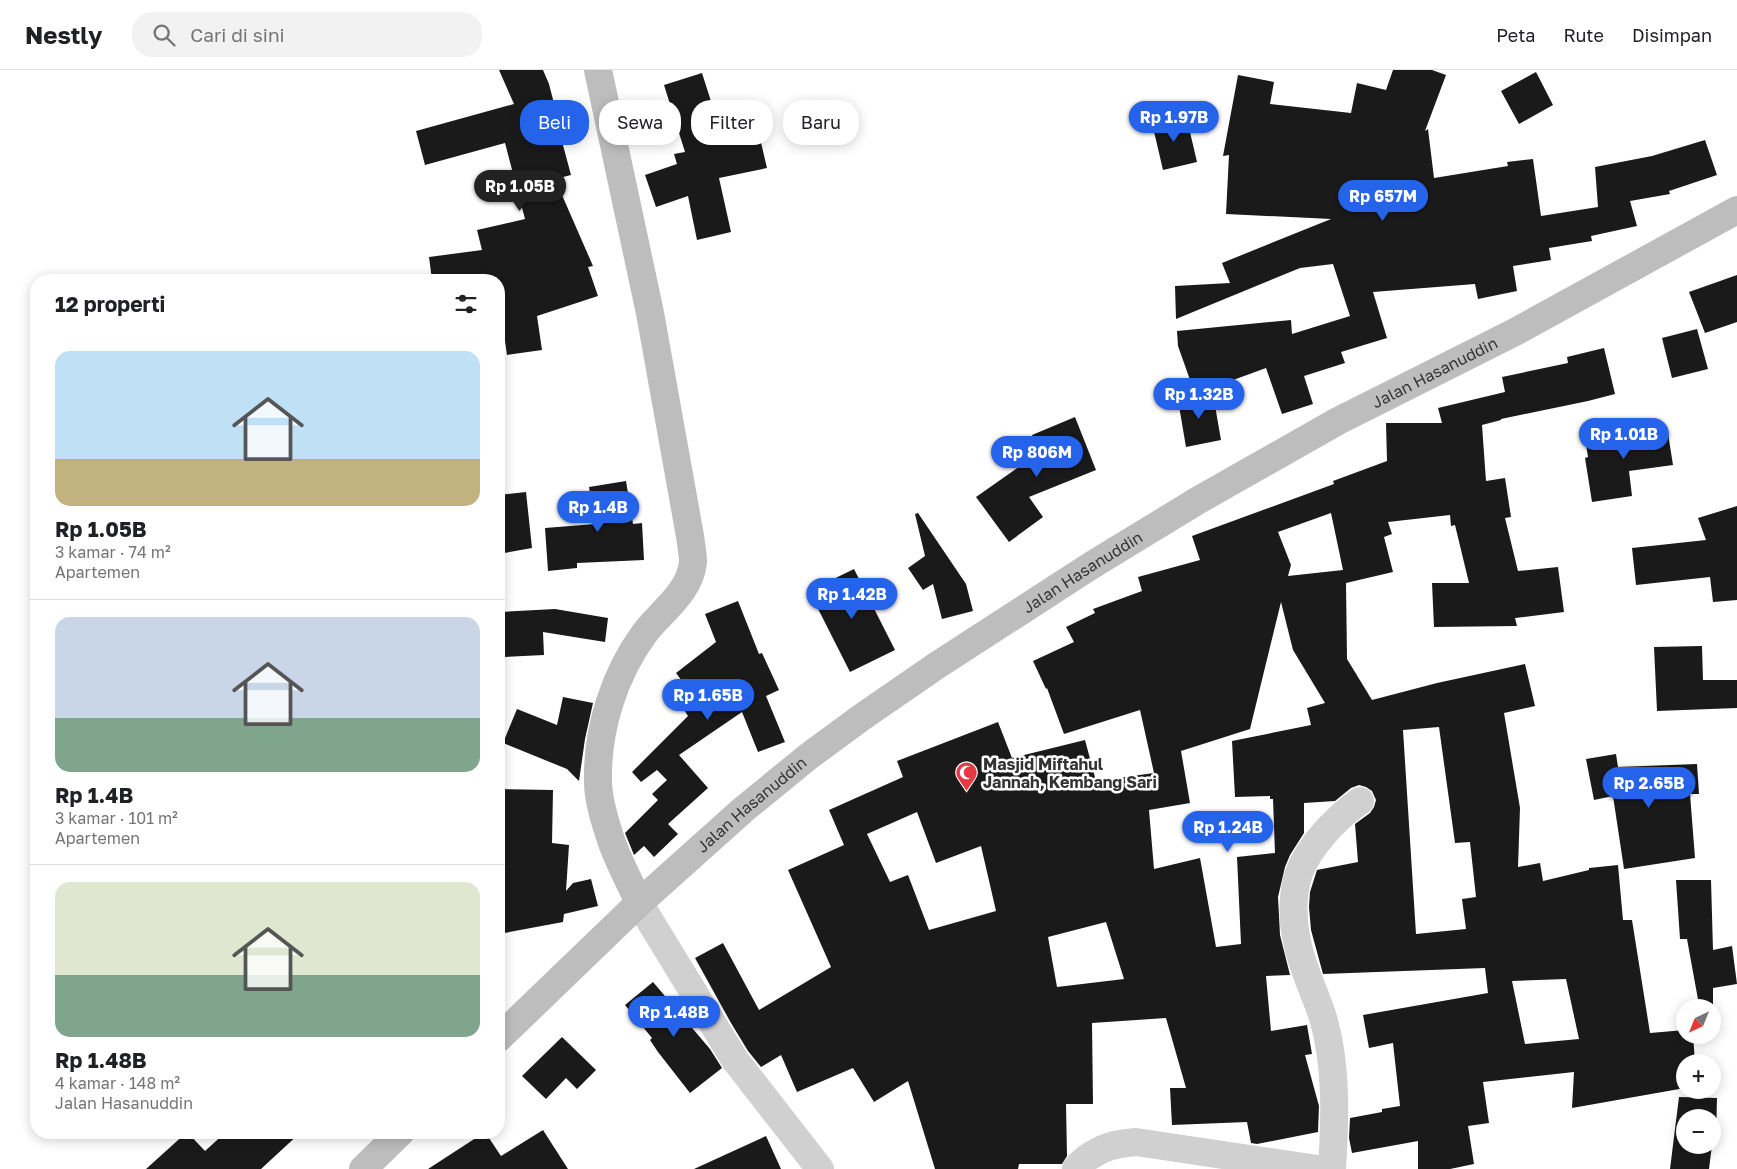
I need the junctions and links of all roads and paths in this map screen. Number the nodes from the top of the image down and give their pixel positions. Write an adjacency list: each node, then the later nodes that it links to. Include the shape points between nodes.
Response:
1 (598, 70): 4 (street, via 650,313 693,562 687,582 644,633 620,675 601,741 598,782 603,812 612,842)
2 (1737, 210): 4 (street, Jalan Hasanuddin, via 1515,332 1338,421 1092,565 936,666 809,756)
3 (1360, 800): 11 (street, via 1335,822 1307,859 1299,873 1293,915 1305,971 1324,1021 1331,1059 1335,1126)
4 (639, 903): 5 (street, Jalan Hasanuddin); 8 (street, via 735,1060)
5 (505, 1032)
6 (394, 1139): 7 (street)
7 (363, 1169)
8 (820, 1169)
9 (1076, 1169): 10 (street, via 1100,1149 1136,1142)
10 (1317, 1169)
11 (1332, 1169)

